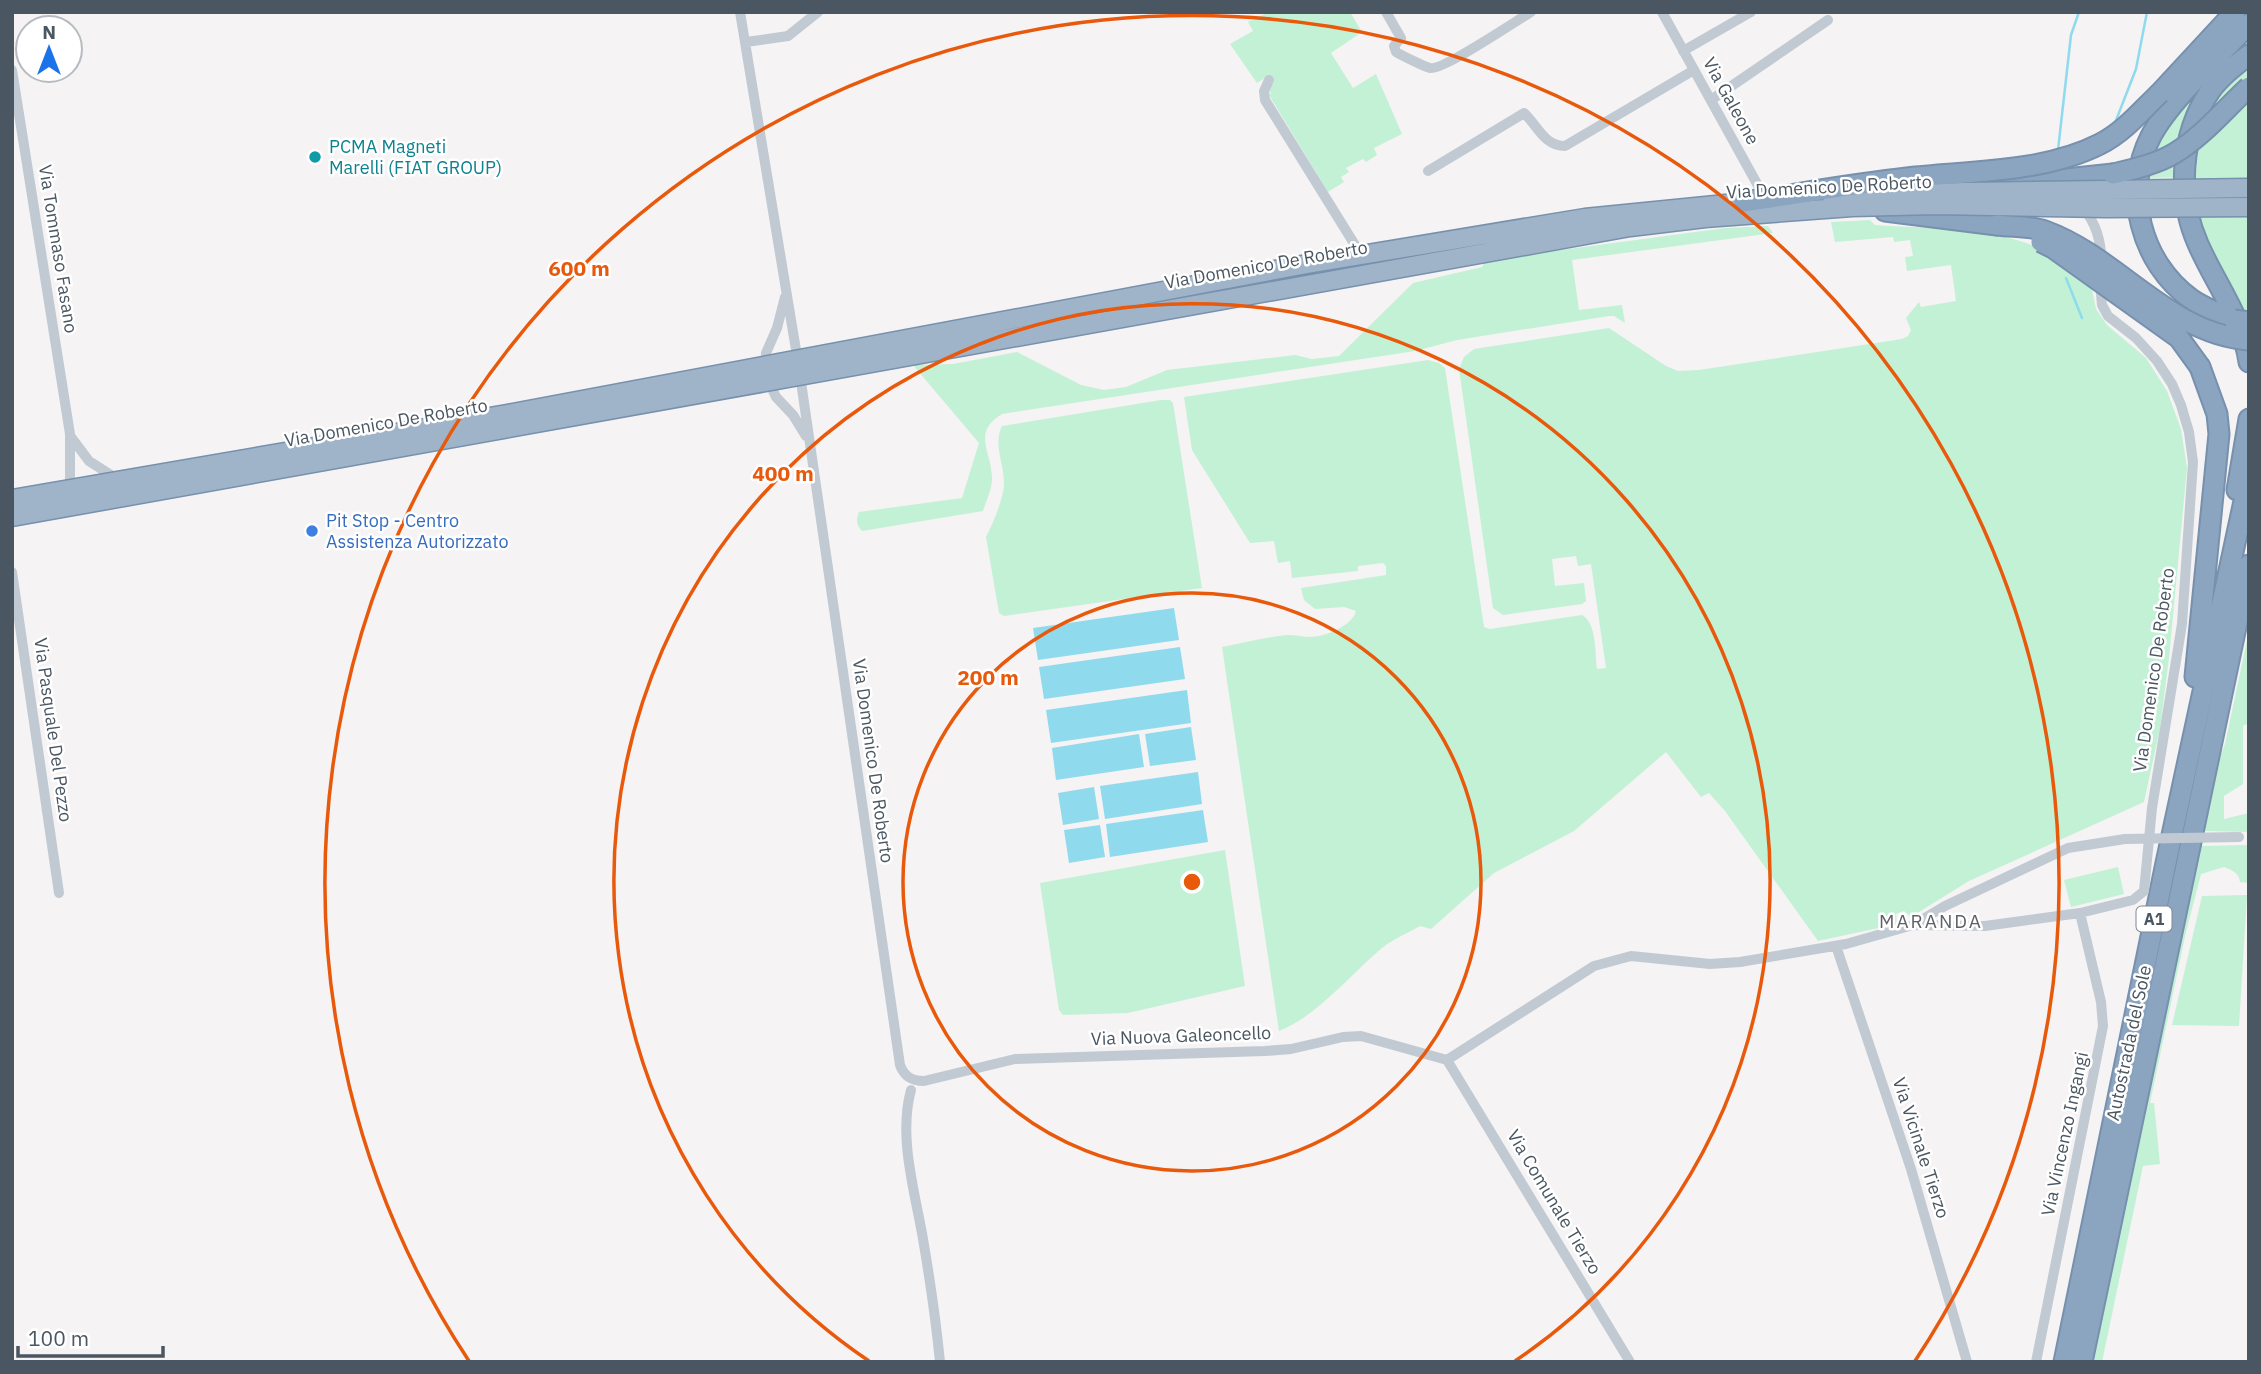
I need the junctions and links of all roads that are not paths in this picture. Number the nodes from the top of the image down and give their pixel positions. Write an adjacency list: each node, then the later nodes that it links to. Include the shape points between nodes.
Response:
1 (740, 12): 10 (street, Via Domenico De Roberto)
2 (818, 12): 10 (street, via 788,36)
3 (1386, 12): 4 (street, via 1401,38 1394,46 1396,52 1430,68 1456,58)
4 (1531, 12)
5 (1662, 12): 11 (street, Via Galeone)
6 (1751, 12): 11 (street)
7 (2235, 12): 21 (highway, bridge, via 2125,128 2078,154 2045,163)
8 (1828, 20): 17 (street)
9 (2249, 24): 28 (highway, bridge, via 2166,112 2150,137 2137,183 2146,242 2170,280 2210,310)
10 (746, 42): 27 (street, Via Domenico De Roberto)
11 (1684, 51): 14 (street, Via Galeone)
12 (2249, 55): 30 (highway, via 2210,90 2198,114 2183,182 2197,243 2237,323)
13 (12, 70): 34 (street, Via Tommaso Fasano)
14 (1694, 70): 17 (street, Via Galeone); 18 (street, via 1565,146 1547,141 1524,113)
15 (1269, 80): 26 (street, via 1265,100)
16 (2249, 87): 20 (highway, bridge, via 2182,148 2147,166)
17 (1711, 100): 22 (street, Via Galeone)
18 (1427, 171)
19 (2249, 188): 20 (highway, bridge)
20 (1965, 191): 21 (highway, bridge)
21 (1744, 202): 39 (highway, bridge, via 1585,218 1307,264 507,414)
22 (1769, 206): 26 (street, Via Domenico De Roberto, via 1586,227); 49 (street, Via Domenico De Roberto, via 1942,198 2066,200 2081,205 2098,233 2102,305 2157,361 2172,384 2189,432 2192,491 2182,624 2152,808 2145,886 2133,900)
23 (1852, 207): 24 (highway, bridge); 25 (highway, bridge); 41 (highway, bridge, via 1630,227)
24 (2249, 207)
25 (1997, 225): 29 (highway, bridge, via 2043,230 2077,246 2173,314 2224,336); 47 (highway, bridge, via 2064,256 2179,338 2200,367 2214,403 2219,434 2198,660)
26 (1367, 265): 31 (street, Via Domenico De Roberto)
27 (786, 290): 31 (street, Via Domenico De Roberto); 32 (street, Via Domenico De Roberto, via 766,353)
28 (2249, 322)
29 (2249, 340)
30 (2249, 362)
31 (799, 368): 32 (street, Via Domenico De Roberto); 35 (street, Via Domenico De Roberto)
32 (765, 374): 35 (street, Via Domenico De Roberto); 37 (street, Via Domenico De Roberto)
33 (2249, 419): 42 (highway, via 2235,502)
34 (70, 434): 37 (street, Via Tommaso Fasano, via 89,461); 38 (street, Via Tommaso Fasano, via 70,481)
35 (809, 442): 53 (street, Via Domenico De Roberto, via 900,1065)
36 (2249, 478): 42 (highway, Autostrada del Sole / A1)
37 (130, 486): 38 (street, Via Domenico De Roberto)
38 (61, 498): 40 (street, Via Domenico De Roberto)
39 (12, 499)
40 (12, 507)
41 (12, 517)
42 (2240, 564): 45 (highway, Autostrada del Sole / A1); 47 (highway, Autostrada del Sole / A1)
43 (12, 572): 48 (street, Via Pasquale Del Pezzo)
44 (2249, 602): 45 (highway)
45 (2222, 694): 59 (highway, Autostrada del Sole / A1)
46 (2244, 838): 50 (street, bridge, via 2125,839 2068,848)
47 (2166, 863): 58 (highway, Autostrada del Sole / A1)
48 (59, 893)
49 (2080, 913): 50 (street, via 1985,926); 57 (street, Via Vincenzo Ingangi, via 2103,1026)
50 (1913, 925): 51 (street)
51 (1836, 946): 52 (street, via 1710,964 1631,956 1612,959); 56 (street, Via Vicinale Tierzo, via 1911,1169)
52 (1447, 1060): 53 (street, Via Nuova Galeoncello, via 1350,1036 1265,1051 1015,1059); 55 (street, Via Comunale Tierzo)
53 (912, 1085): 54 (street, via 906,1118 908,1149)
54 (940, 1362)
55 (1630, 1362)
56 (1967, 1362)
57 (2036, 1362)
58 (2064, 1362)
59 (2082, 1362)

